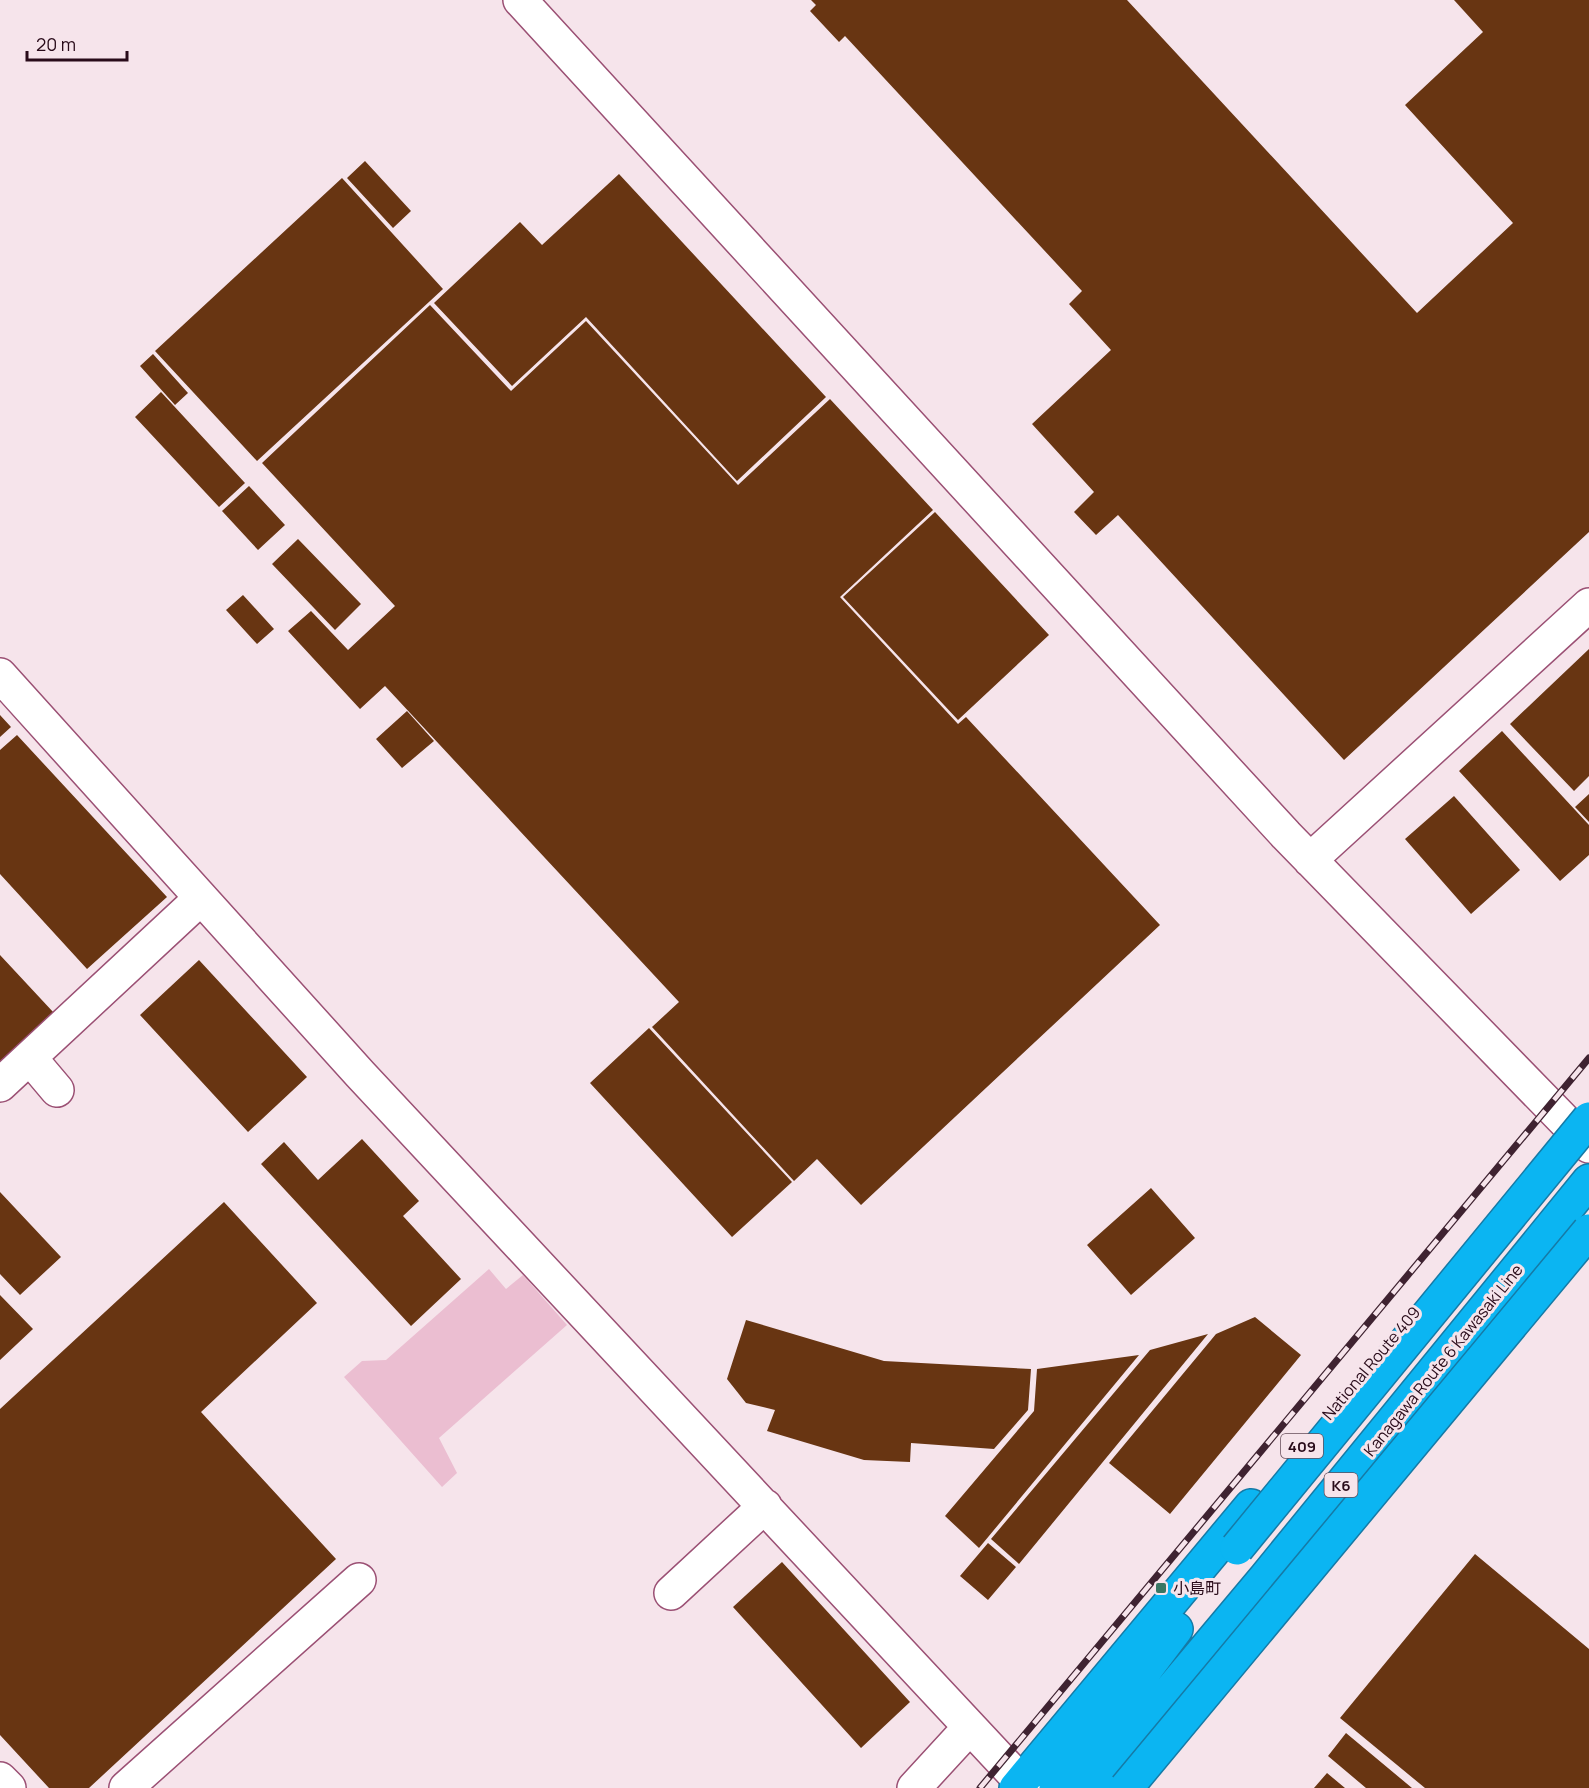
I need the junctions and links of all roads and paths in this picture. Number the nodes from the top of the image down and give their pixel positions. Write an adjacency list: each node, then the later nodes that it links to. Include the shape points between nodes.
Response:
1 (520, 0): 4 (lane)
2 (1589, 605): 4 (lane)
3 (0, 675): 5 (lane)
4 (1311, 860): 9 (lane)
5 (201, 898): 6 (lane); 13 (lane, via 360,1074)
6 (30, 1058): 7 (lane); 8 (lane)
7 (0, 1085)
8 (57, 1090)
9 (1584, 1125): 18 (highway, National Route 409 / 409); 22 (highway, bridge, via 1237,1548)
10 (1589, 1180): 23 (highway, Kanagawa Route 6 Kawasaki Line / K6)
11 (1589, 1223): 25 (highway, via 1545,1269)
12 (1589, 1233): 24 (highway, Kanagawa Route 6 Kawasaki Line / K6, bridge)
13 (765, 1506): 15 (lane); 16 (lane)
14 (359, 1580): 20 (lane)
15 (671, 1593)
16 (970, 1727): 18 (lane); 21 (lane)
17 (0, 1779): 19 (lane)
18 (1021, 1786)
19 (9, 1788)
20 (126, 1788)
21 (914, 1788)
22 (1056, 1788)
23 (1089, 1788)
24 (1126, 1788)
25 (1133, 1788)

